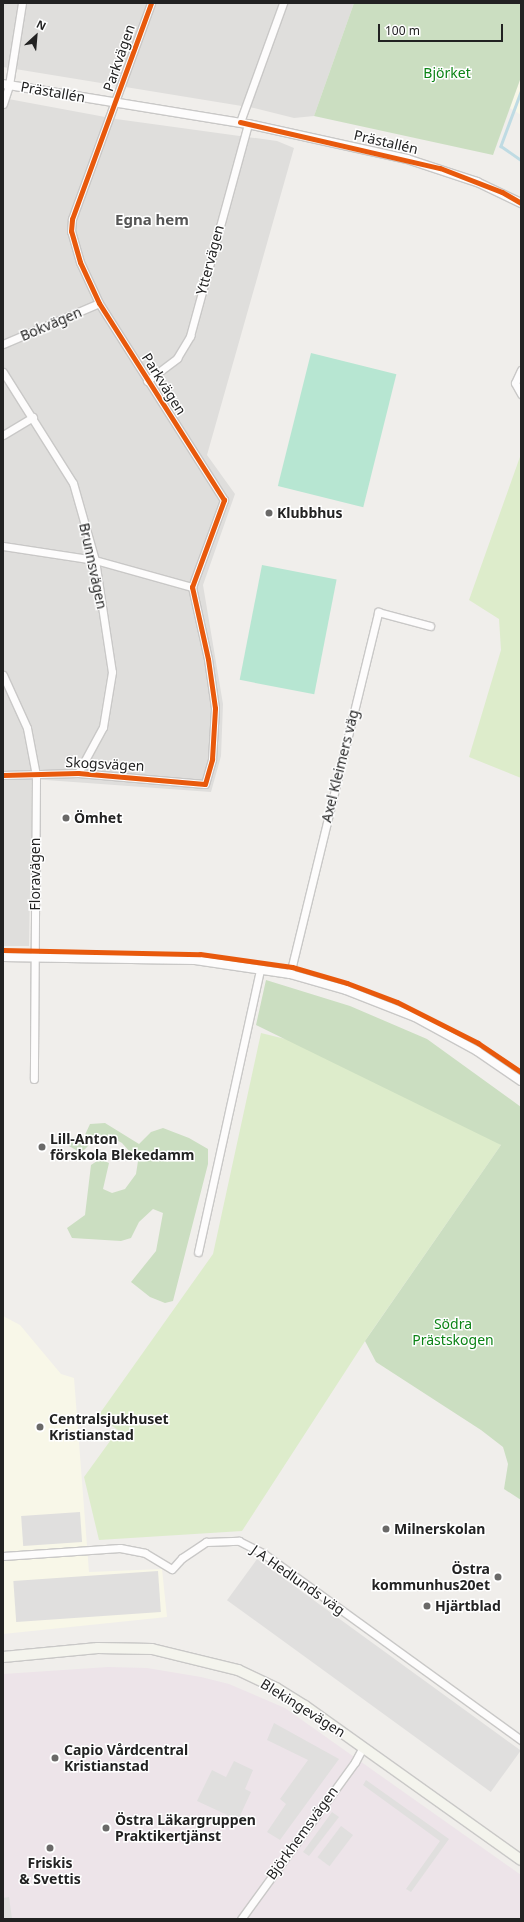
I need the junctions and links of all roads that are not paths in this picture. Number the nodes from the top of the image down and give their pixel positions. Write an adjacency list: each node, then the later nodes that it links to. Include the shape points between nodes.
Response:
1 (22, 3): 4 (street)
2 (151, 3): 5 (street, Parkvägen)
3 (283, 3): 7 (street)
4 (6, 84): 5 (street, Prästallén); 6 (street)
5 (116, 103): 7 (street, Prästallén); 10 (street, Parkvägen, via 72,225 72,242)
6 (3, 104)
7 (240, 122): 8 (street, Prästallén)
8 (248, 124): 9 (street, Prästallén, via 440,168 502,192); 14 (street, Yttervägen, via 190,336 177,358)
9 (521, 203)
10 (98, 303): 11 (street, Bokvägen); 14 (street, Parkvägen)
11 (3, 344)
12 (521, 370): 15 (street, via 515,383)
13 (3, 372): 16 (street, Brunnsvägen)
14 (147, 381): 20 (street, Parkvägen, via 224,500)
15 (521, 394)
16 (33, 417): 17 (street); 19 (street, Brunnsvägen, via 73,483)
17 (3, 435)
18 (3, 546): 19 (street)
19 (95, 560): 20 (street); 23 (street, Brunnsvägen, via 112,672 103,728)
20 (192, 587): 23 (street, Skogsvägen, via 208,659 215,708 212,759 205,784)
21 (430, 626): 29 (street, Axel Kleimers väg, via 378,612)
22 (3, 675): 25 (street, Floravägen, via 28,728)
23 (78, 773): 25 (street, Skogsvägen)
24 (3, 775): 25 (street, Skogsvägen)
25 (36, 775): 27 (street, Floravägen)
26 (3, 957): 27 (street)
27 (35, 958): 28 (street, via 195,960); 30 (street, Floravägen)
28 (260, 969): 29 (street); 32 (street)
29 (290, 974): 31 (street, via 346,990 415,1017 477,1051)
30 (34, 1079)
31 (521, 1081)
32 (198, 1252)
33 (3, 1556): 35 (street, J A Hedlunds väg, via 120,1548 145,1553 172,1569 182,1558 206,1542 222,1540 245,1543 264,1554)
34 (3, 1657): 36 (main road, Blekingevägen, via 126,1648 152,1649 191,1656 238,1670 276,1688)
35 (521, 1740)
36 (363, 1747): 37 (main road, Blekingevägen); 38 (street, Björkhemsvägen, via 355,1762)
37 (521, 1860)
38 (241, 1919)

